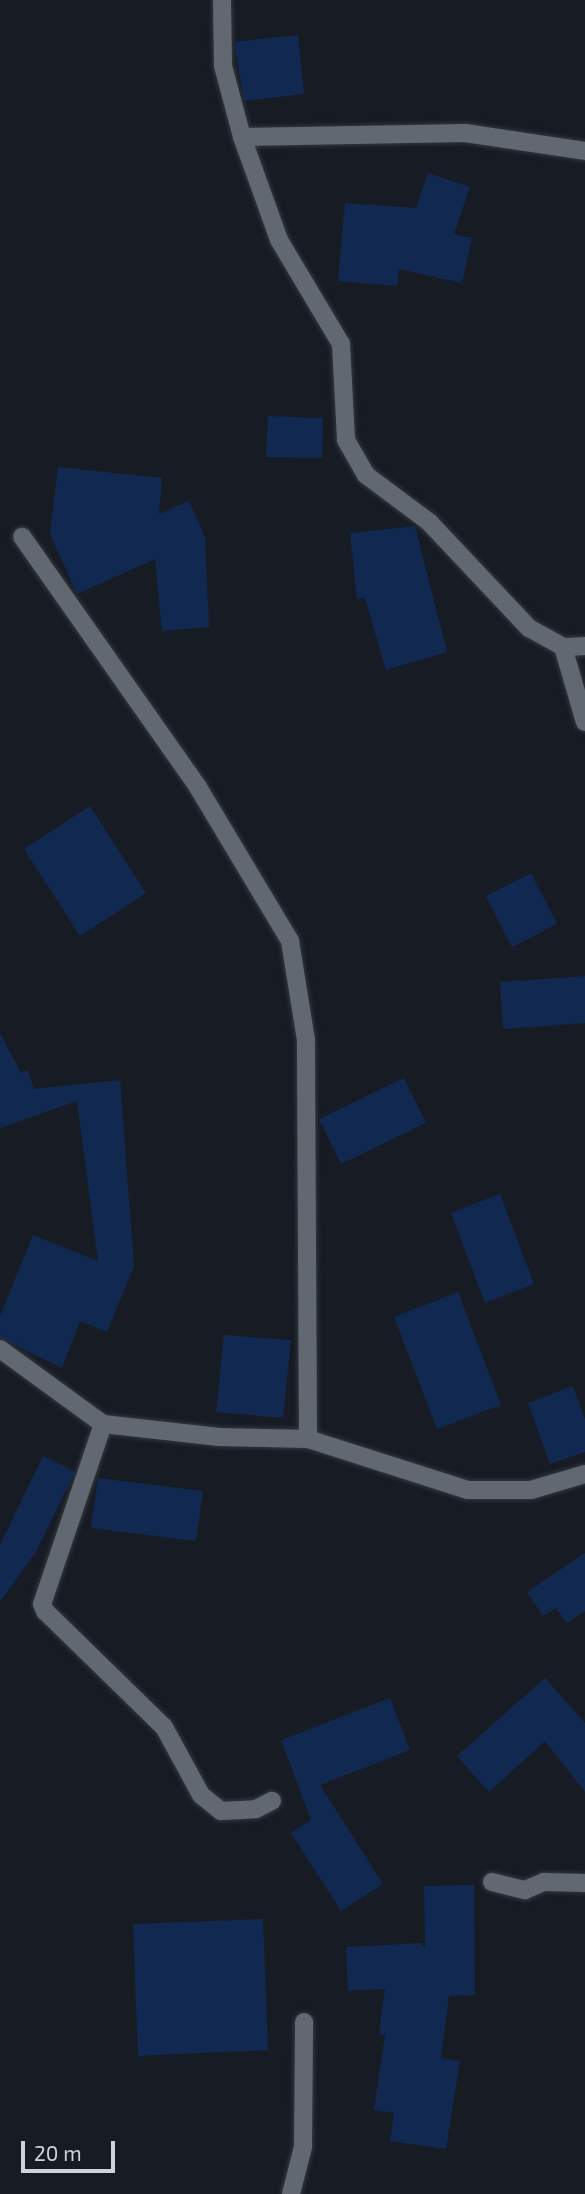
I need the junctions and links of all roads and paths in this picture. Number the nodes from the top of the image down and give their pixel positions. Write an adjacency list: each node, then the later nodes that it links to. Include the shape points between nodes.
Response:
1 (222, 0): 2 (street, via 223,66)
2 (242, 137): 3 (street, via 465,133); 6 (street, via 279,240 341,344 346,440 366,475 429,522 529,628)
3 (585, 151)
4 (22, 537): 10 (street, via 198,787 290,941 306,1040)
5 (585, 646): 6 (street)
6 (563, 647): 7 (street)
7 (585, 722)
8 (0, 1349): 9 (street)
9 (103, 1424): 10 (street, via 219,1437); 12 (street, via 43,1604 45,1611 164,1727 201,1795 221,1811 256,1809)
10 (307, 1439): 11 (street, via 468,1490 531,1490)
11 (585, 1474)
12 (272, 1801)
13 (492, 1882): 14 (street, via 525,1890 544,1882)
14 (585, 1883)
15 (304, 2022): 16 (street, via 303,2147)
16 (291, 2194)

